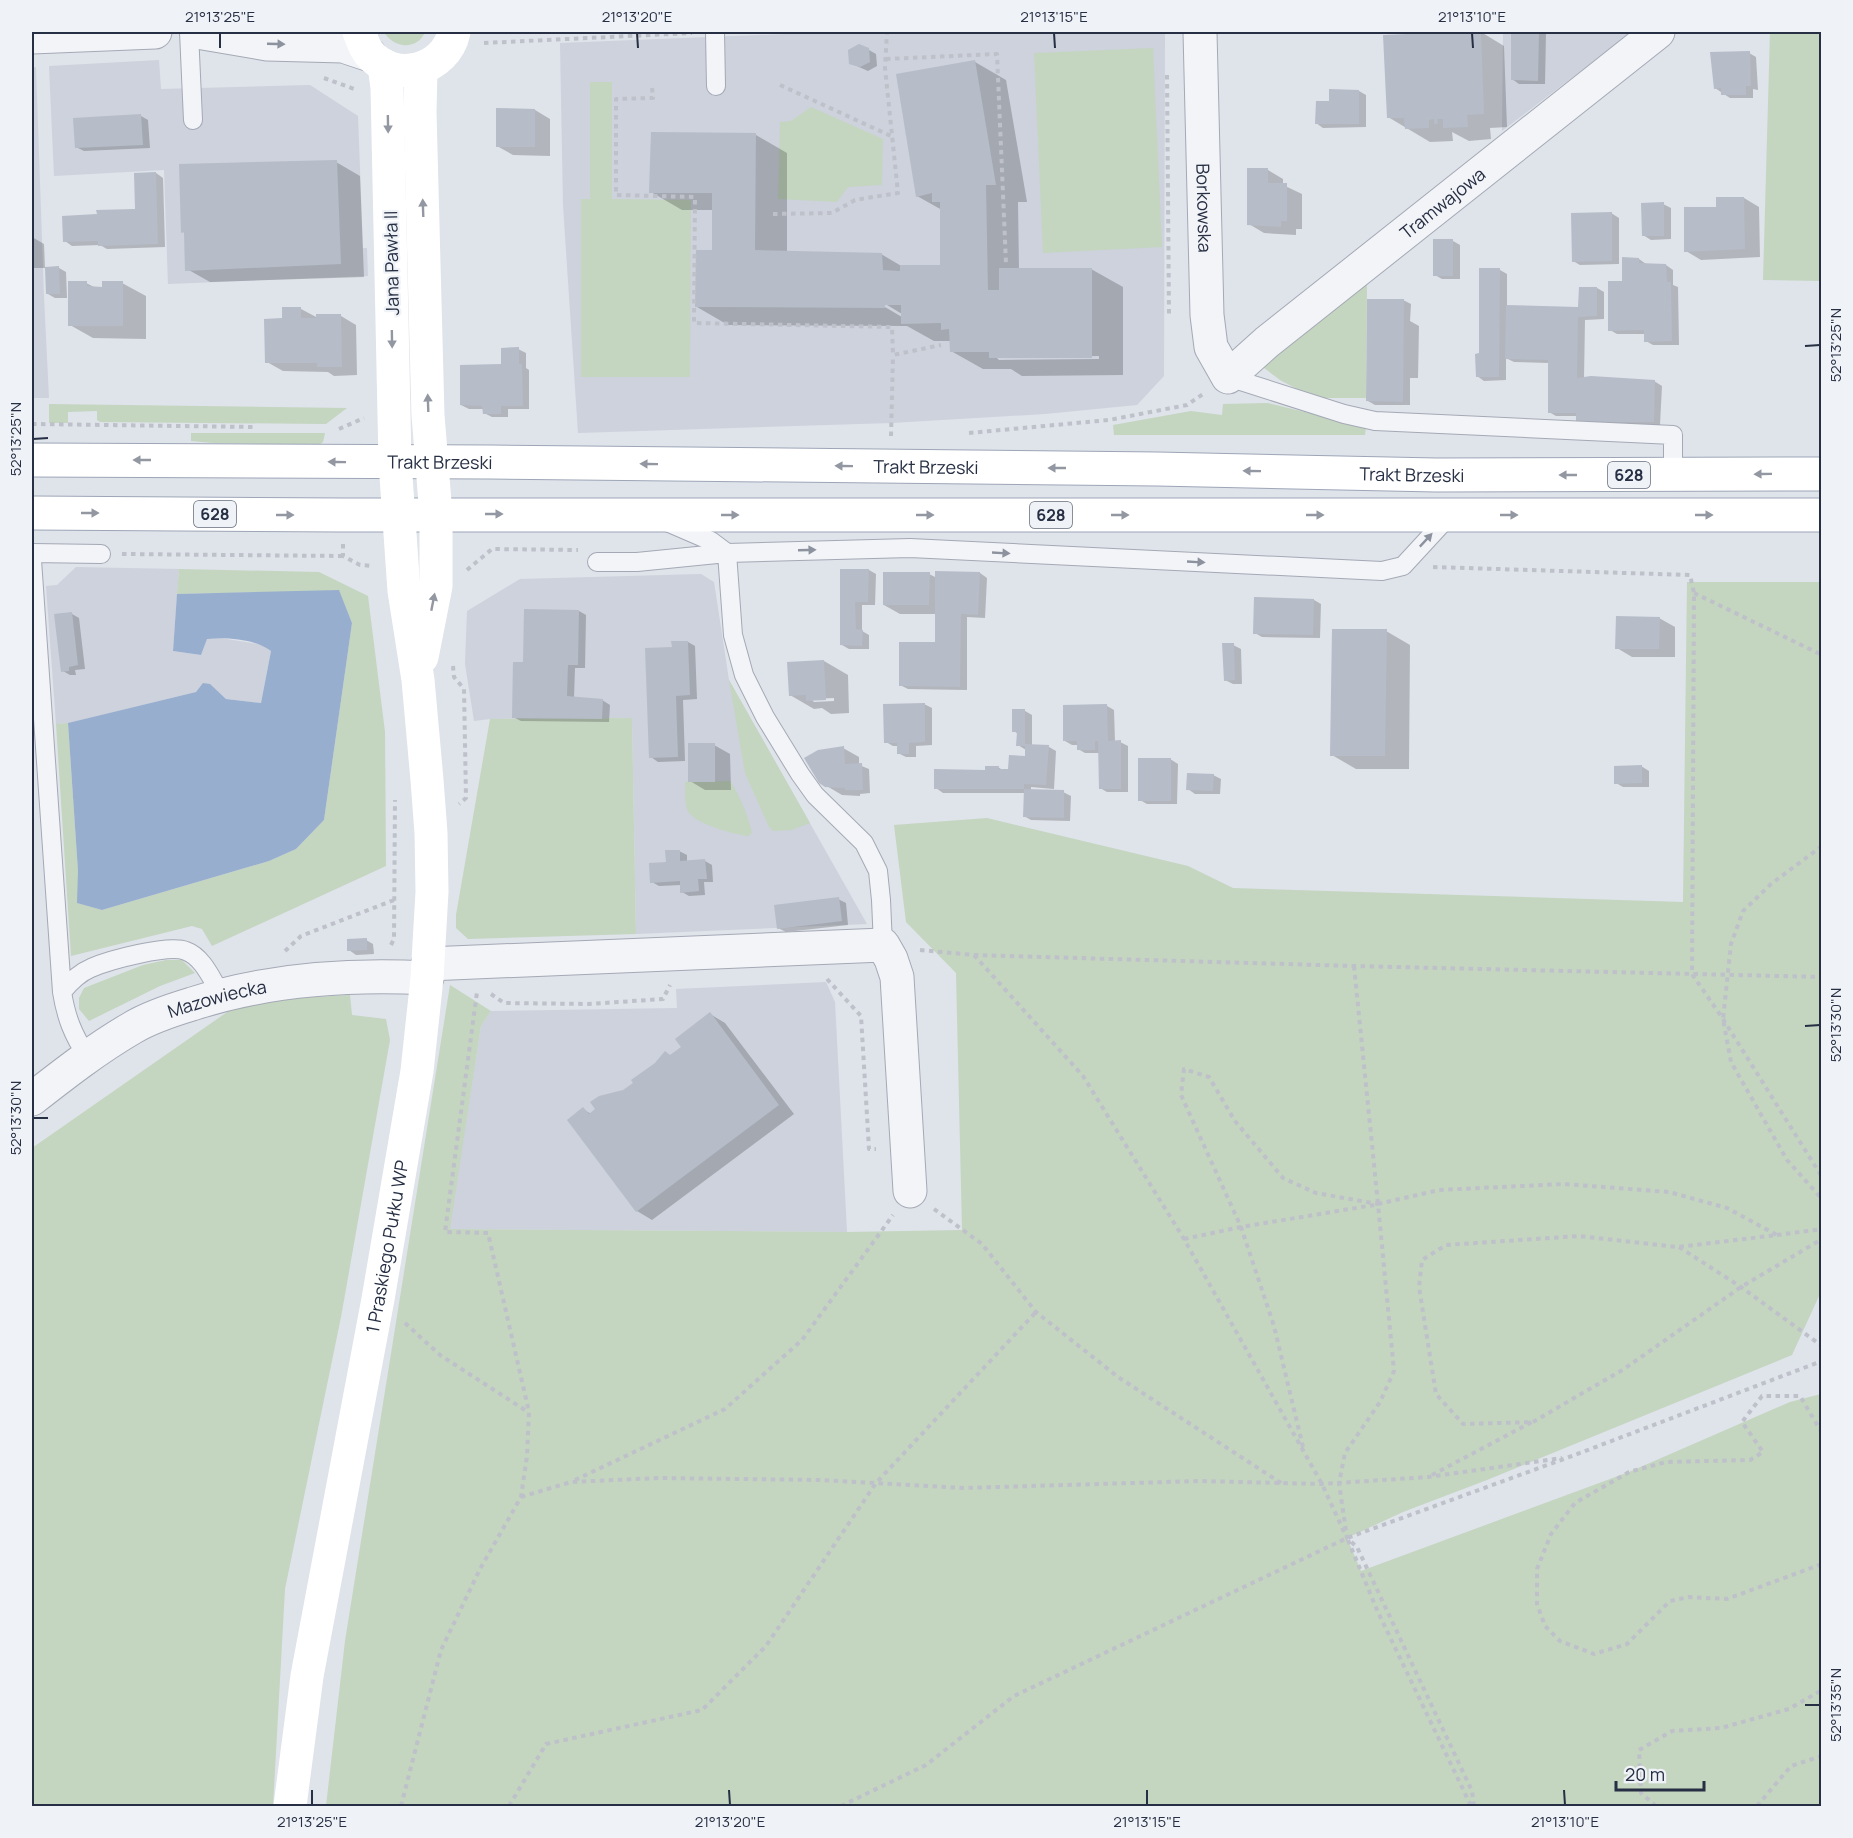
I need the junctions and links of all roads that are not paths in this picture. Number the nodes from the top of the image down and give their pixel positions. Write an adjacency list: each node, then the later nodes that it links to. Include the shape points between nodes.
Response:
1 (155, 32): 8 (street)
2 (189, 32): 12 (lane)
3 (197, 32): 9 (street, one-way to 9, via 267,44 343,46)
4 (454, 32): 10 (main road, via 443,54)
5 (716, 32): 11 (lane)
6 (1200, 32): 13 (street, Borkowska, via 1207,315 1211,347)
7 (1658, 32): 13 (street, Tramwajowa, via 1276,334)
8 (32, 37)
9 (371, 51): 10 (main road, via 407,71); 15 (main road, Jana Pawła II, one-way to 15, via 388,96)
10 (421, 69): 16 (main road, Jana Pawła II, one-way to 10)
11 (716, 86)
12 (193, 120)
13 (1228, 377): 18 (lane, via 1375,421 1673,435)
14 (32, 460): 15 (main road, Trakt Brzeski / 628, one-way to 14)
15 (395, 462): 16 (main road, Trakt Brzeski / 628); 21 (main road, Jana Pawła II)
16 (430, 462): 18 (main road, Trakt Brzeski / 628, one-way to 16); 22 (main road, Jana Pawła II)
17 (1821, 474): 18 (main road, Trakt Brzeski / 628, one-way to 18)
18 (1673, 475)
19 (32, 513): 21 (main road, 628, one-way to 21)
20 (1450, 514): 23 (main road, 628, one-way to 20); 24 (main road, 628, one-way to 24); 27 (lane, one-way to 20, via 910,548 1382,571 1402,566)
21 (399, 515): 22 (main road, 628); 30 (main road, 1 Praskiego Pułku WP, via 404,591)
22 (436, 515): 23 (main road, 628, one-way to 23); 30 (main road, 1 Praskiego Pułku WP, one-way to 22, via 436,586)
23 (651, 515): 27 (lane, via 711,541)
24 (1821, 515)
25 (32, 553): 26 (lane)
26 (101, 554)
27 (727, 554): 29 (lane); 31 (lane, via 733,635 744,675 800,774 815,795 864,843 878,872)
28 (32, 560): 33 (lane)
29 (597, 562)
30 (418, 680): 32 (main road, 1 Praskiego Pułku WP, via 431,833)
31 (883, 945): 32 (street, Mazowiecka, via 477,974); 37 (street, via 897,977)
32 (428, 971): 34 (street, Mazowiecka, via 395,977 309,980); 38 (main road, 1 Praskiego Pułku WP, via 417,1071 307,1676)
33 (62, 992): 34 (lane, via 91,968 170,949 198,958); 35 (lane, via 74,1037)
34 (221, 994): 35 (street, Mazowiecka, via 134,1026)
35 (87, 1056): 36 (street, Mazowiecka)
36 (32, 1100)
37 (910, 1191)
38 (290, 1806)

